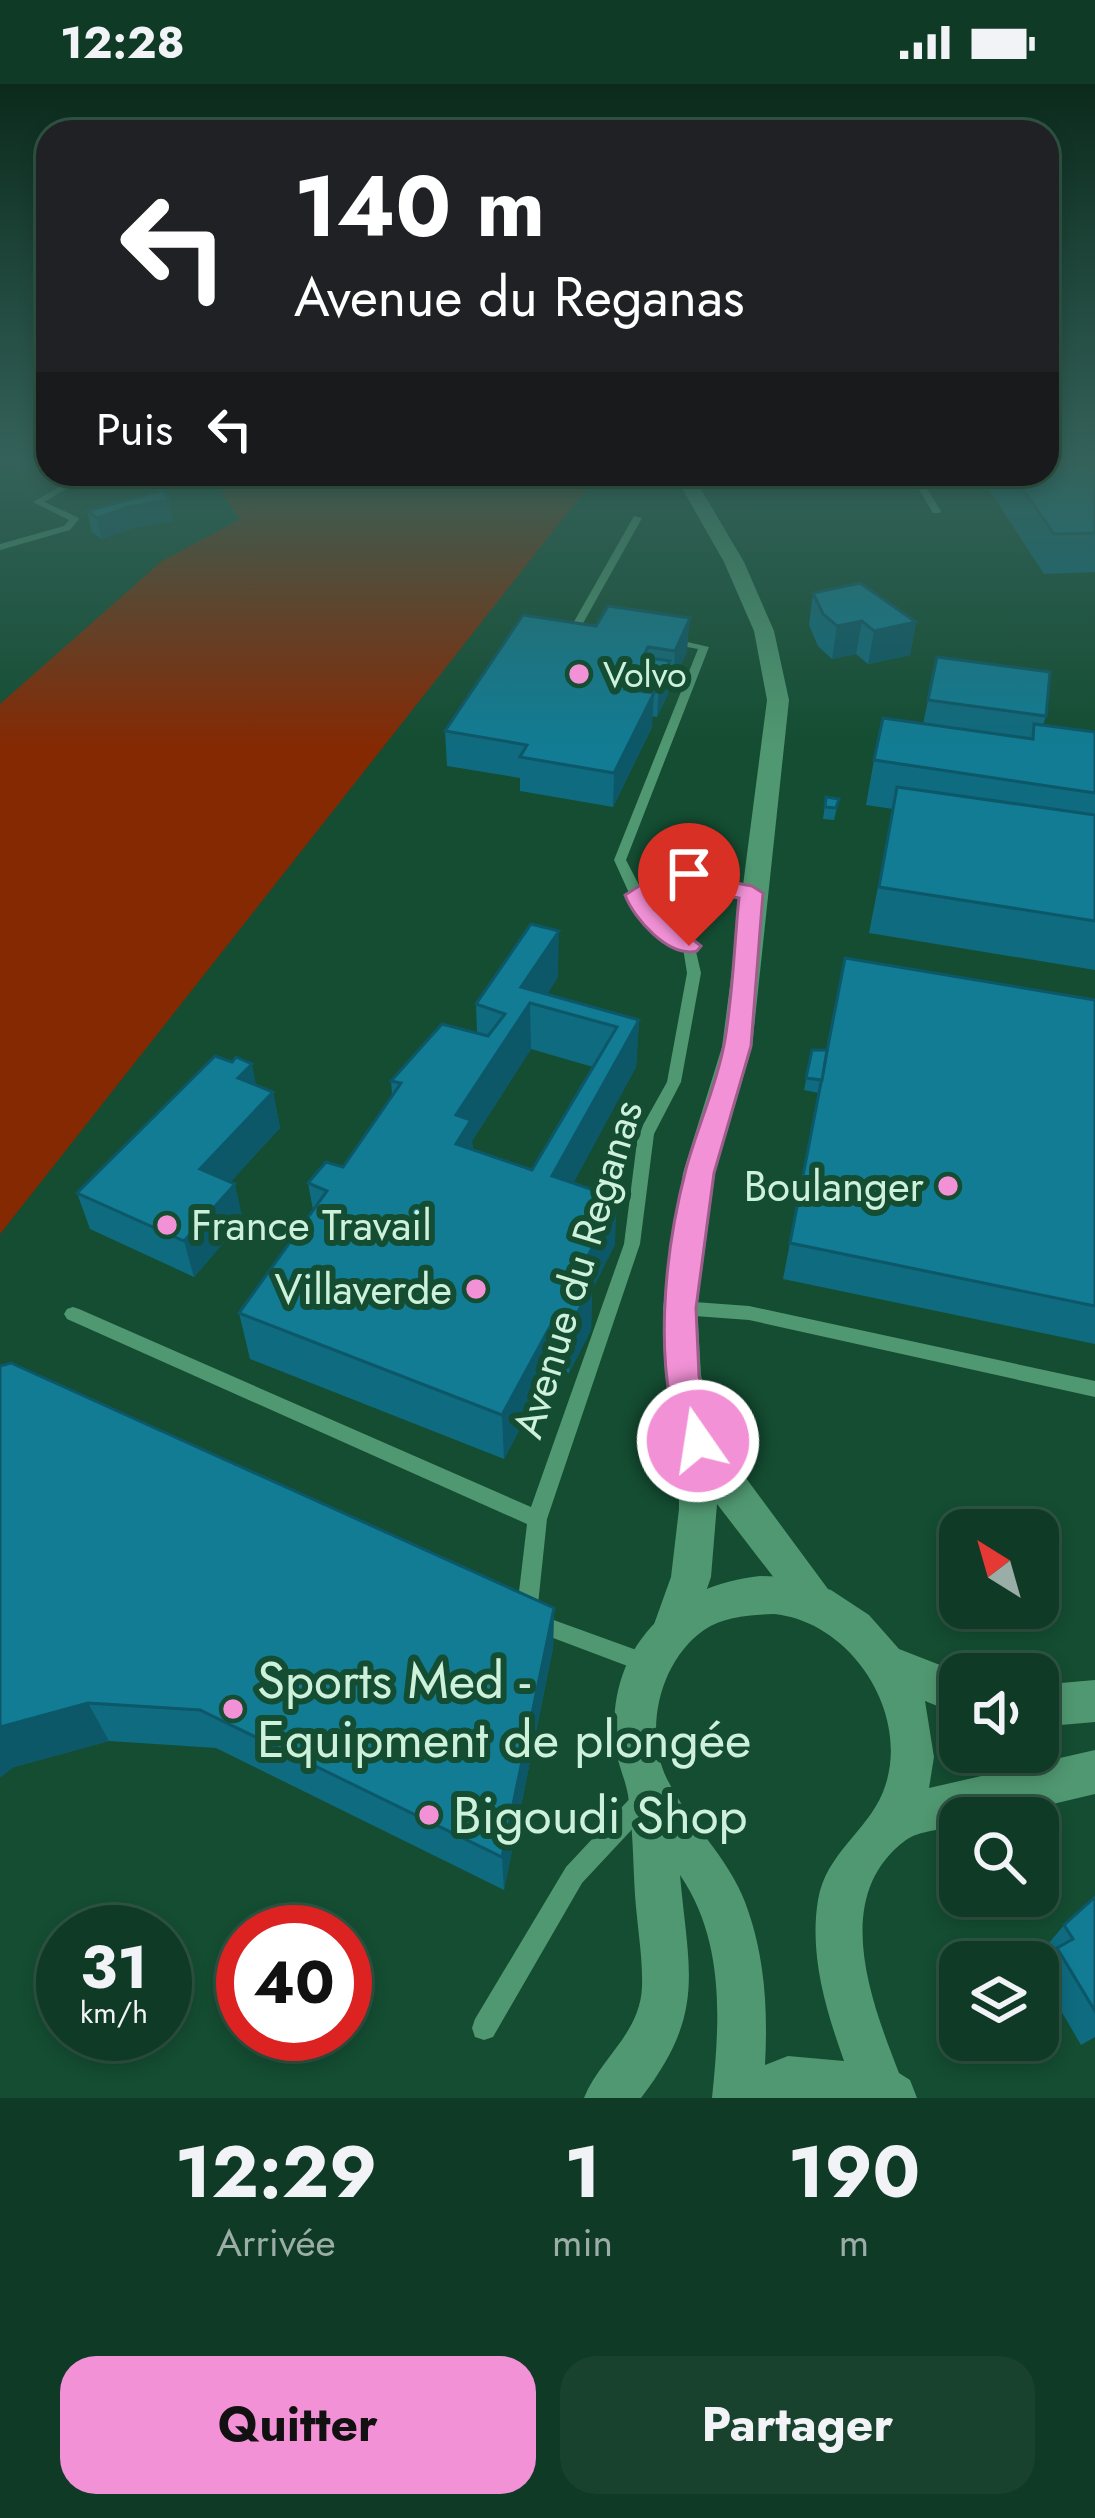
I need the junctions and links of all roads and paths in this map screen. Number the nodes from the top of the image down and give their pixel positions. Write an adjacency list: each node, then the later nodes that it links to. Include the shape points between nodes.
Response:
1 (615, 559): 3 (lane, via 573,633)
2 (732, 559): 5 (street, via 764,631 778,700)
3 (597, 631)
4 (662, 640): 6 (lane, via 704,647 620,860)
5 (752, 893): 6 (lane, via 664,877); 7 (street, via 737,1046 699,1173)
6 (637, 895): 11 (lane, Avenue du Reganas, via 644,912 689,946 694,973 674,1082 646,1134 632,1244)
7 (680, 1308): 9 (lane, via 749,1313); 10 (street, via 682,1376)
8 (73, 1314): 11 (lane)
9 (1095, 1389)
10 (698, 1441): 12 (street); 13 (street, via 691,1577)
11 (537, 1520): 14 (lane, Avenue du Reganas, via 532,1594 516,1614)
12 (819, 1604): 13 (street, via 742,1595); 15 (street, via 851,1624)
13 (674, 1627): 14 (street)
14 (649, 1664): 20 (street, via 637,1703 637,1746)
15 (887, 1665): 16 (street); 21 (street, via 908,1710 914,1748 910,1785)
16 (939, 1686)
17 (1095, 1701): 18 (street)
18 (1059, 1704)
19 (1095, 1772): 21 (street)
20 (650, 1793): 22 (lane, via 574,1875); 24 (street, via 666,1989 655,2039); 25 (street, via 722,1903 743,1986)
21 (894, 1819): 23 (street, via 859,1855 842,1890 837,1929 860,2039)
22 (484, 2028)
23 (886, 2094): 25 (street, via 788,2081)
24 (609, 2098)
25 (741, 2098)

